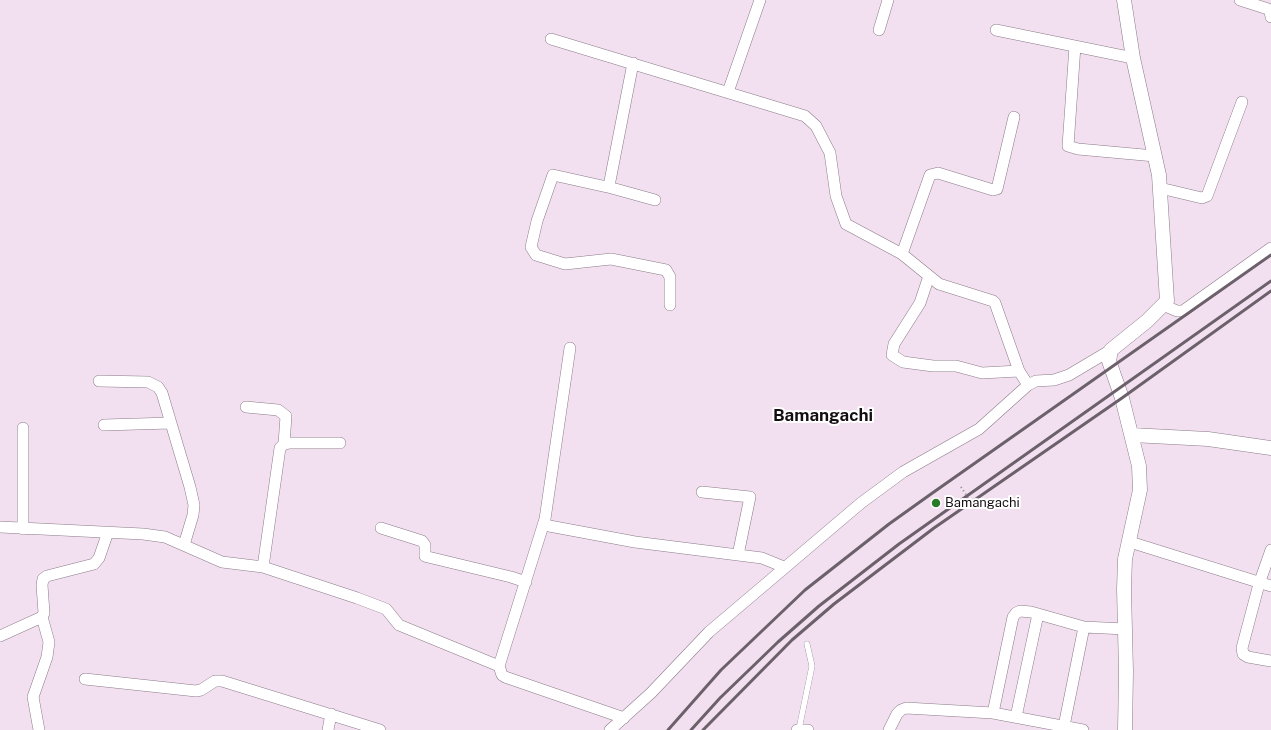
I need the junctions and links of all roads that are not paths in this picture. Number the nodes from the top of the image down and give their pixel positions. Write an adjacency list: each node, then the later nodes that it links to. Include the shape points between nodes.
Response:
1 (760, 0): 12 (street)
2 (888, 0): 6 (street)
3 (1124, 0): 10 (street)
4 (1240, 0): 5 (street, via 1268,9)
5 (1271, 15)
6 (879, 30)
7 (996, 30): 9 (street)
8 (551, 39): 11 (street)
9 (1075, 46): 10 (street); 15 (street, via 1068,146)
10 (1133, 58): 15 (street)
11 (633, 63): 12 (street); 16 (street)
12 (728, 92): 20 (street, via 798,112 812,120 830,153 836,196 846,224)
13 (1242, 102): 17 (street, via 1207,196 1202,198)
14 (1014, 117): 20 (street, via 997,188 993,190 938,173 930,175)
15 (1155, 156): 17 (street)
16 (608, 186): 18 (street); 22 (street, via 553,176 536,226 532,252 565,264 611,259 661,268 666,270 670,277)
17 (1160, 188): 23 (street, via 1167,301)
18 (655, 200)
19 (1271, 248): 23 (street, via 1183,311)
20 (902, 254): 21 (street)
21 (929, 276): 26 (street, via 939,284 978,295 995,303); 26 (street, via 920,303 894,344 892,355 904,362 956,366 982,373)
22 (670, 305)
23 (1163, 305): 25 (street, via 1148,321)
24 (570, 348): 38 (street)
25 (1111, 350): 28 (street, via 1069,375); 33 (street, via 1109,361)
26 (1019, 371): 28 (street)
27 (99, 381): 30 (street, via 154,383 162,393)
28 (1028, 385): 48 (street, via 979,429 903,472)
29 (246, 407): 35 (street, via 278,410 286,416)
30 (171, 422): 31 (street); 44 (street, via 194,505 194,516)
31 (104, 425)
32 (23, 428): 41 (street)
33 (1132, 435): 36 (street, via 1208,439); 43 (street, via 1139,466 1140,490)
34 (340, 443): 35 (street)
35 (284, 444): 47 (street, via 280,448)
36 (1271, 448)
37 (702, 492): 46 (street, via 750,497)
38 (544, 525): 46 (street, via 635,542); 49 (street)
39 (0, 527): 41 (street)
40 (381, 528): 49 (street, via 422,541 425,545 425,556)
41 (23, 529): 42 (street)
42 (108, 532): 44 (street, via 165,537); 53 (street, via 99,558 94,564 47,576 43,580)
43 (1130, 542): 50 (street); 55 (street, via 1125,559)
44 (184, 545): 47 (street, via 222,562)
45 (1271, 550): 50 (street)
46 (738, 555): 48 (street, via 762,558)
47 (263, 567): 59 (street, via 383,608 399,625)
48 (784, 567): 64 (street, via 709,632)
49 (526, 582): 59 (street)
50 (1259, 584): 51 (street); 58 (street, via 1242,648 1243,654)
51 (1271, 586)
52 (1038, 614): 54 (street); 61 (street, via 1020,612 1013,617); 63 (street)
53 (42, 617): 56 (street); 66 (street, via 49,642 47,657 33,697)
54 (1084, 627): 55 (street); 65 (street)
55 (1125, 629): 73 (street)
56 (0, 636)
57 (807, 644): 70 (lane, via 812,666)
58 (1271, 661)
59 (499, 666): 64 (street, via 505,677)
60 (85, 679): 62 (street, via 196,691 215,681 222,681)
61 (993, 713): 63 (street); 71 (street, via 906,708 897,714)
62 (331, 714): 67 (street); 68 (street)
63 (1016, 717): 65 (street)
64 (624, 718): 69 (street)
65 (1064, 726): 72 (street)
66 (39, 730)
67 (328, 730)
68 (380, 730)
69 (610, 730)
70 (801, 730)
71 (889, 730)
72 (1083, 730)
73 (1125, 730)

